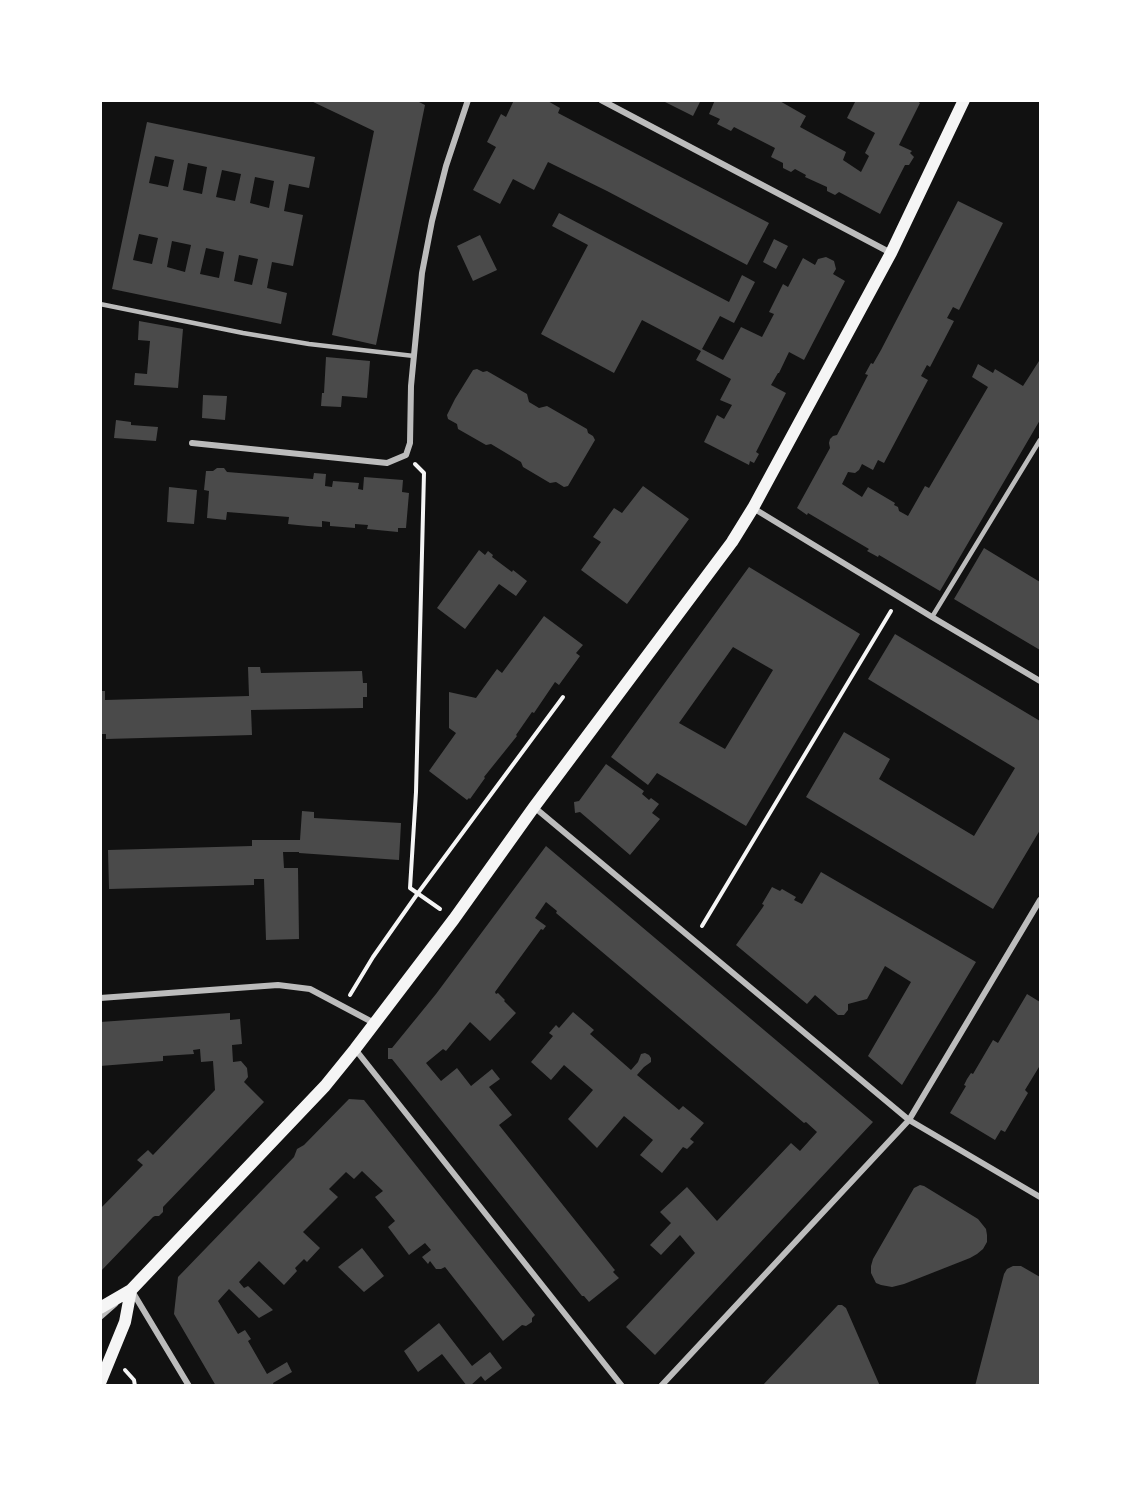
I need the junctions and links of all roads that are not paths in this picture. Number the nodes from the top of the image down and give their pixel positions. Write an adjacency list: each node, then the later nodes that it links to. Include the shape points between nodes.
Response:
1 (468, 100): 6 (street, via 432,221 422,273)
2 (601, 100): 4 (street)
3 (964, 100): 4 (main road)
4 (891, 253): 9 (main road)
5 (100, 304): 6 (lane, via 309,344)
6 (414, 356): 8 (street, via 410,443 406,455 387,463)
7 (1041, 440): 10 (lane)
8 (192, 443)
9 (753, 508): 10 (street); 12 (main road, via 732,542)
10 (932, 617): 11 (street)
11 (1041, 681)
12 (534, 807): 15 (main road); 17 (street)
13 (1041, 900): 17 (street)
14 (100, 998): 15 (street, via 278,986 310,989)
15 (374, 1023): 16 (main road)
16 (355, 1048): 19 (main road, via 325,1086); 24 (street)
17 (909, 1119): 18 (street); 25 (street)
18 (1041, 1197)
19 (131, 1290): 20 (main road); 21 (lane); 22 (main road, via 125,1322); 23 (street)
20 (100, 1308)
21 (100, 1318)
22 (100, 1383)
23 (189, 1386)
24 (621, 1386)
25 (661, 1386)

